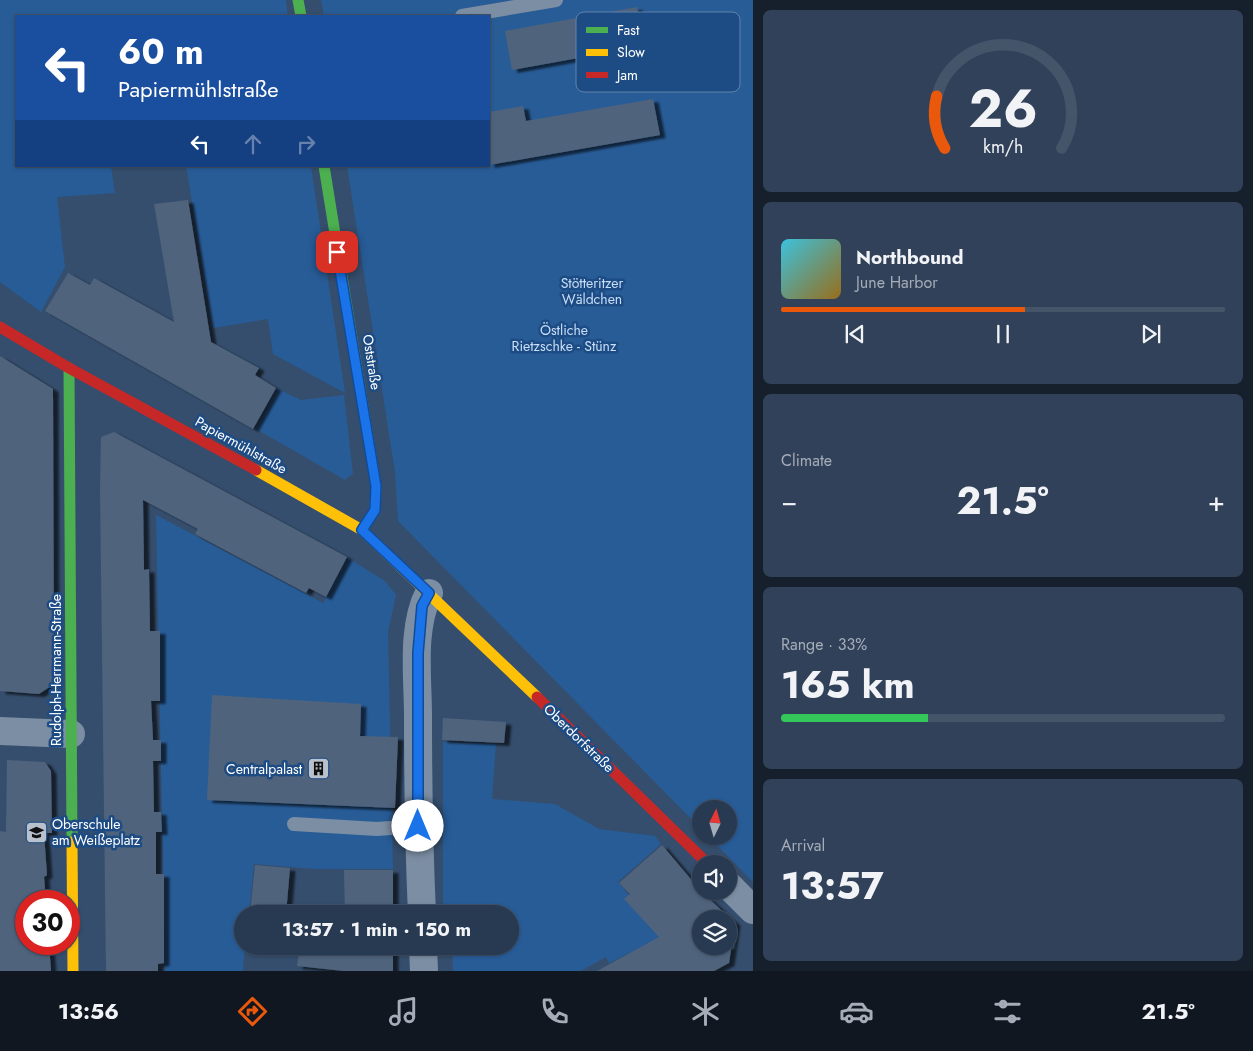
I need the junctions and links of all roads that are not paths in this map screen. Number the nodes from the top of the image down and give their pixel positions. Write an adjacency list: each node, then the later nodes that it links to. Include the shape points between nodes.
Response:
1 (298, 0): 3 (street)
2 (556, 0): 4 (lane)
3 (300, 15)
4 (468, 15)
5 (324, 167): 8 (street, Oststraße, via 376,486 375,510)
6 (0, 328): 7 (street, Papiermühlstraße)
7 (69, 368): 8 (street, Papiermühlstraße); 12 (street, Rudolph-Herrmann-Straße)
8 (362, 530): 9 (street, Papiermühlstraße)
9 (429, 593): 10 (street, Papiermühlstraße); 14 (street, via 422,606 418,653)
10 (450, 613): 15 (street, Oberdorfstraße)
11 (0, 730): 12 (street)
12 (71, 734): 20 (street, Rudolph-Herrmann-Straße)
13 (294, 824): 14 (lane, via 377,829)
14 (418, 826): 17 (street)
15 (699, 855)
16 (737, 894): 18 (street)
17 (422, 905)
18 (753, 910)
19 (423, 955): 21 (street)
20 (74, 971)
21 (424, 971)

